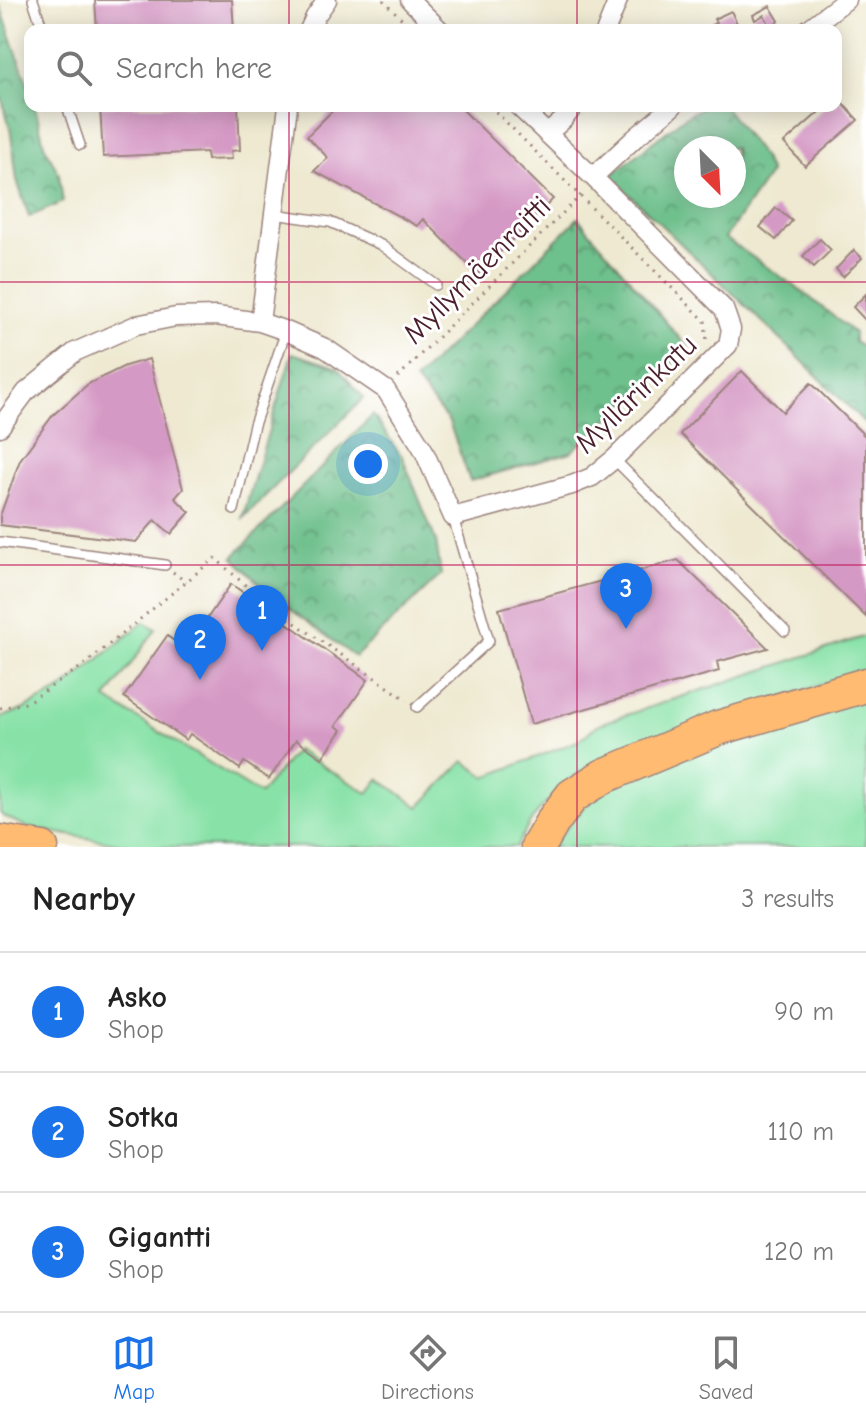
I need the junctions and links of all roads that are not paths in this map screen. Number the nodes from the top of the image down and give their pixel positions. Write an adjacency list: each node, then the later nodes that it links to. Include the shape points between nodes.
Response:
1 (33, 0): 6 (lane)
2 (327, 0): 7 (street)
3 (410, 0): 8 (street)
4 (618, 0): 9 (street)
5 (846, 0): 10 (street)
6 (41, 24)
7 (312, 24)
8 (434, 24)
9 (608, 24)
10 (815, 24)
11 (69, 112): 17 (lane)
12 (287, 112): 19 (street)
13 (524, 112): 16 (street, Myllärinkatu)
14 (569, 112): 16 (street)
15 (666, 112): 18 (street)
16 (547, 134): 18 (street, Myllärinkatu)
17 (80, 145)
18 (593, 177): 24 (street, Myllärinkatu, via 724,309 731,329 728,345)
19 (274, 214): 20 (lane, via 330,222 381,245); 21 (street)
20 (436, 285)
21 (260, 322): 22 (street); 23 (street, via 216,316 136,325 75,352 26,392)
22 (286, 331): 25 (lane, via 254,425); 26 (street, via 325,348 386,390 423,449)
23 (0, 427)
24 (614, 459): 26 (street, Myllärinkatu, via 572,485); 29 (lane)
25 (234, 510)
26 (453, 517): 31 (lane, via 489,641)
27 (0, 542): 28 (lane)
28 (165, 565)
29 (785, 631)
30 (866, 685): 32 (highway, via 718,728 604,776 572,796)
31 (417, 707)
32 (538, 847)

